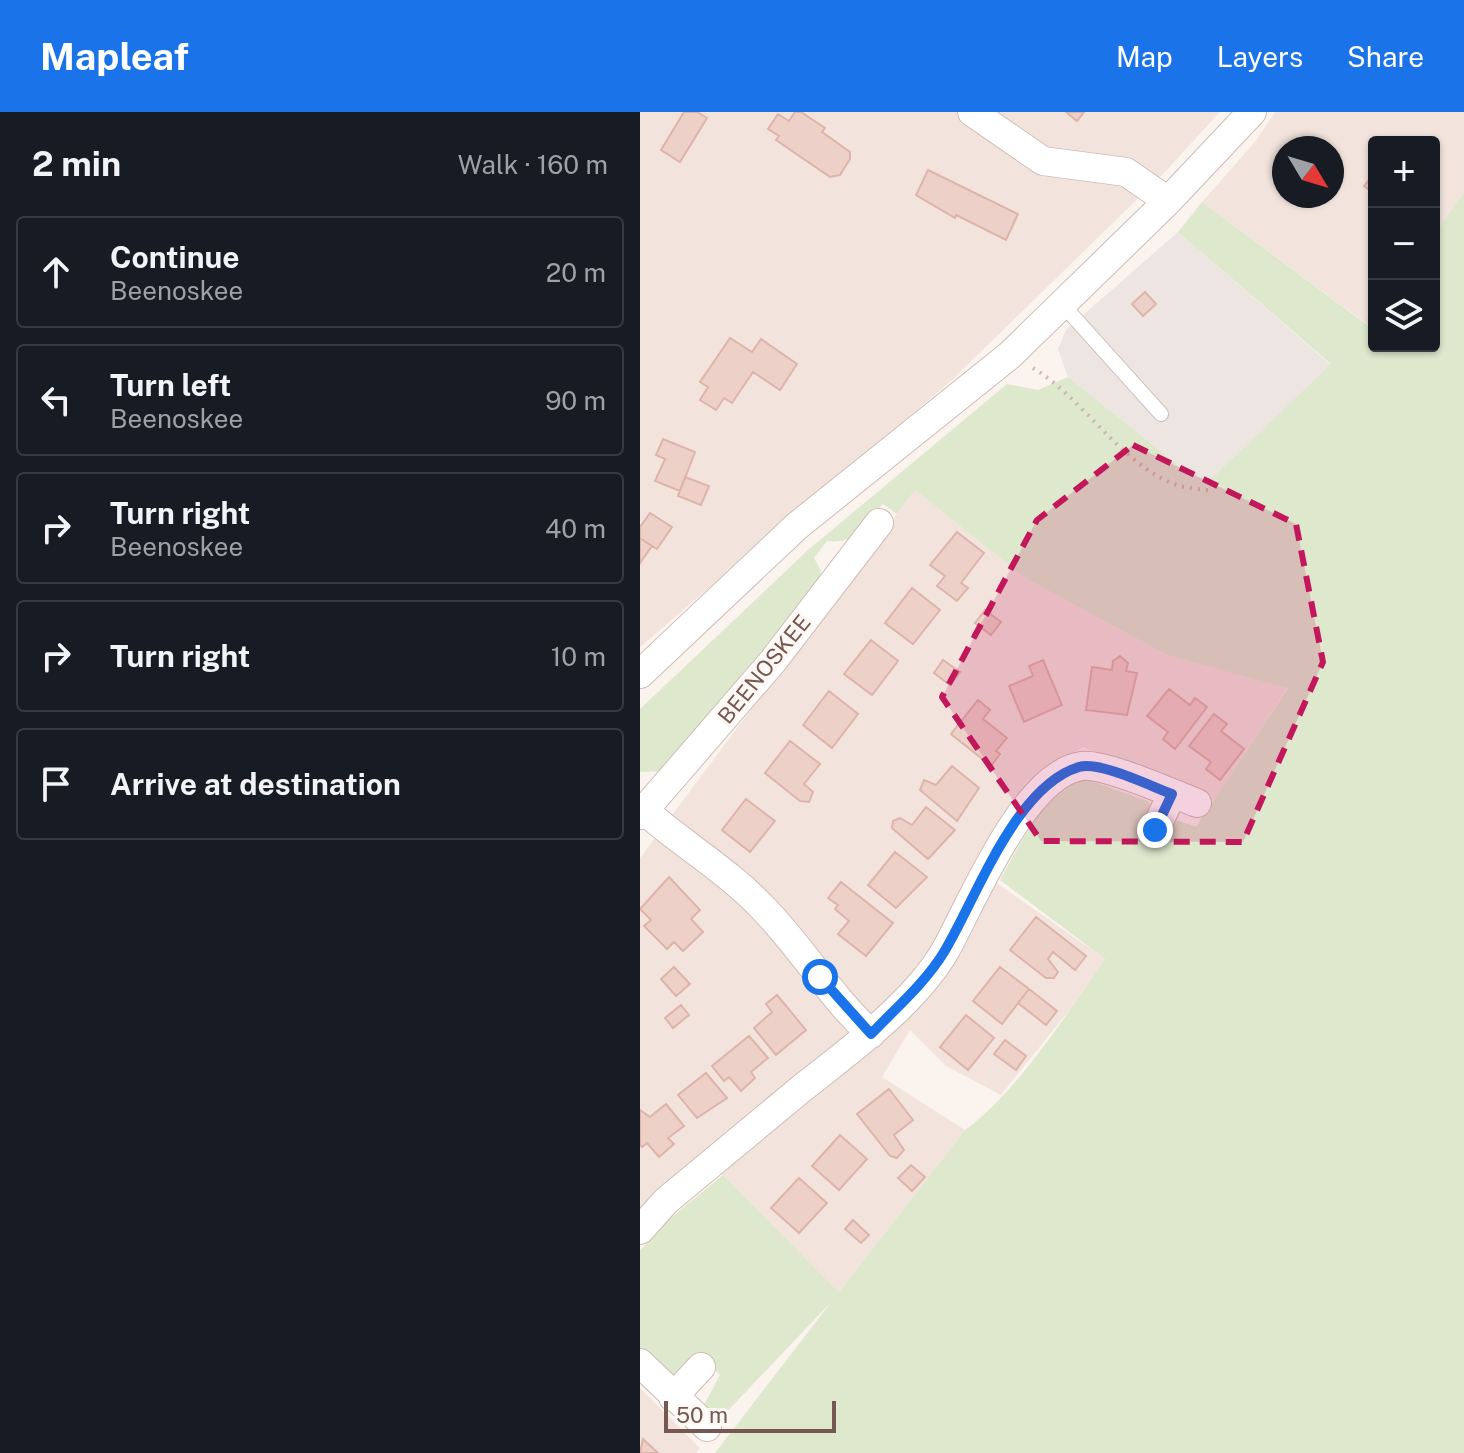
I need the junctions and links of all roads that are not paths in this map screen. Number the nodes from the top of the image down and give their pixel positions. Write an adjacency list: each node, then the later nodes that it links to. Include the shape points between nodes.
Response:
1 (972, 112): 3 (street, via 1043,161 1126,172)
2 (1252, 112): 3 (street)
3 (1168, 201): 4 (street)
4 (1062, 304): 5 (lane); 7 (street, via 1010,355 797,526)
5 (1161, 414)
6 (879, 523): 8 (street, BEENOSKEE, via 773,661)
7 (640, 674)
8 (641, 811): 10 (street, BEENOSKEE, via 708,858 762,907)
9 (1155, 830): 10 (street, via 1185,799 1100,768 1082,766 1057,777 1036,795 977,883 944,953)
10 (871, 1034): 11 (street, via 666,1201)
11 (640, 1230)
12 (640, 1363): 14 (street)
13 (701, 1367): 14 (street)
14 (673, 1397): 15 (street)
15 (707, 1427)

